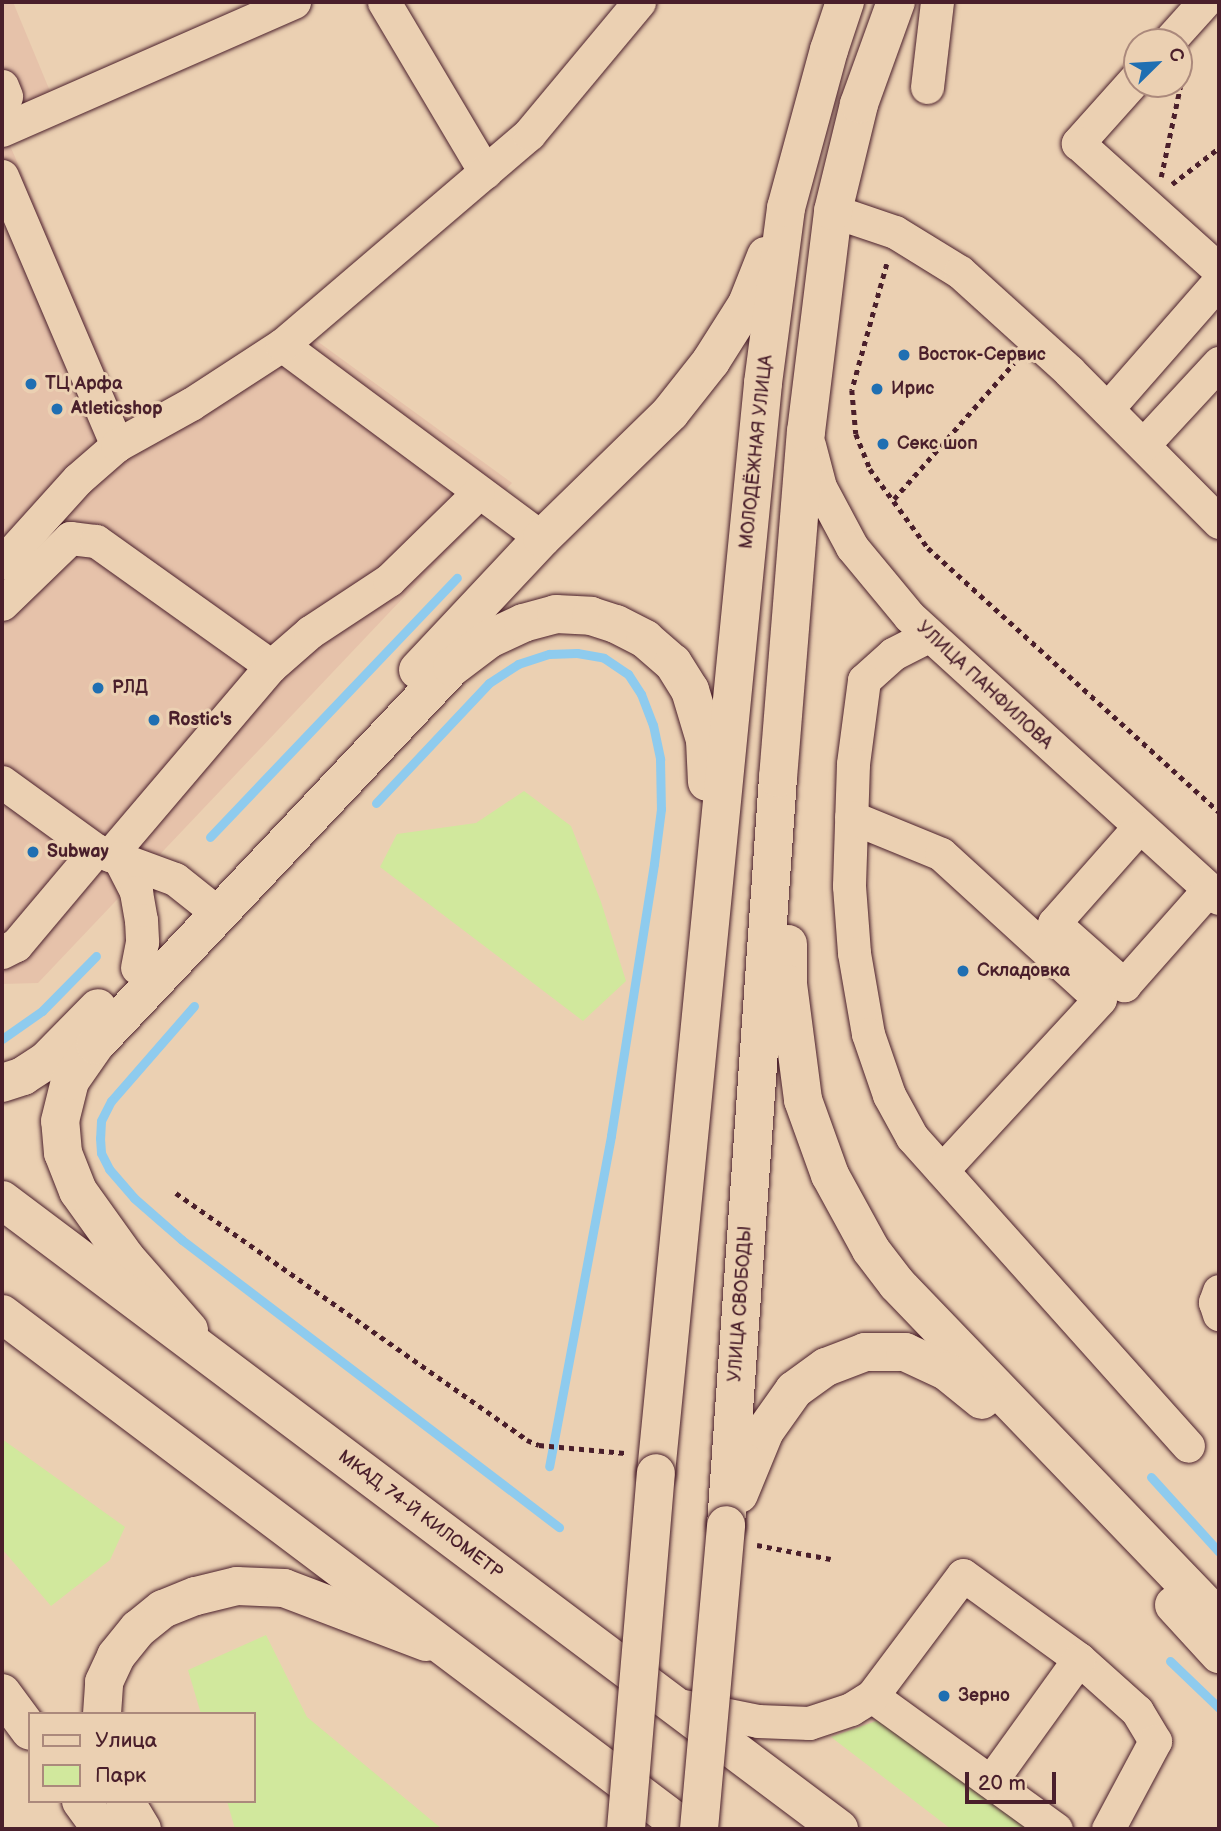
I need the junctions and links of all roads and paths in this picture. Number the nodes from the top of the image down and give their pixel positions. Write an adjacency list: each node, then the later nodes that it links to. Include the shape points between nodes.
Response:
1 (294, 2): 12 (street)
2 (384, 2): 14 (street)
3 (639, 2): 14 (street, via 529,134)
4 (845, 2): 17 (main road, МОЛОДЁЖНАЯ УЛИЦА)
5 (896, 2): 18 (main road, via 859,104)
6 (937, 2): 9 (street)
7 (1204, 2): 8 (street)
8 (1190, 28)
9 (926, 87)
10 (1123, 93): 16 (street, via 1078,143)
11 (1169, 98): 16 (path)
12 (2, 130)
13 (1219, 148): 16 (path)
14 (485, 172): 22 (street)
15 (2, 176): 27 (street)
16 (1152, 200): 20 (street)
17 (786, 208): 32 (main road, via 747,304 711,361 670,413); 45 (main road, МОЛОДЁЖНАЯ УЛИЦА, via 763,383)
18 (833, 211): 25 (street, via 895,232 960,272); 26 (main road)
19 (889, 256): 30 (path, via 852,390 856,434 870,470)
20 (1219, 270)
21 (1219, 281): 25 (street)
22 (282, 345): 27 (street); 29 (street)
23 (1020, 356): 30 (path)
24 (1219, 363): 28 (street)
25 (1107, 409): 28 (street)
26 (806, 432): 35 (street, УЛИЦА ПАНФИЛОВА, via 820,486 852,547); 37 (main road)
27 (117, 445): 33 (street)
28 (1143, 445): 31 (street)
29 (478, 492): 32 (street); 36 (street, via 389,580 310,632)
30 (894, 499): 39 (path, via 928,548)
31 (1219, 522)
32 (542, 538): 44 (main road)
33 (4, 554)
34 (2, 604): 36 (street, via 69,538 96,541)
35 (928, 636): 40 (street, via 893,654 864,680); 41 (street, УЛИЦА ПАНФИЛОВА)
36 (271, 666): 42 (street)
37 (778, 778): 58 (main road, УЛИЦА СВОБОДЫ); 60 (main road, via 788,864 788,984 796,1053 803,1100 830,1175 871,1250 897,1284)
38 (2, 782): 42 (street)
39 (1219, 812)
40 (851, 817): 49 (street, via 849,886 854,953 868,1034 889,1095 912,1137); 49 (street, via 941,854 1100,999)
41 (1139, 827): 43 (street, УЛИЦА ПАНФИЛОВА); 43 (street, via 1054,923 1124,985)
42 (108, 854): 44 (street, via 175,879); 46 (street, via 16,945); 47 (street, via 136,892 142,942)
43 (1214, 893)
44 (210, 906): 45 (main road, via 452,667 489,639 556,614 591,616 645,639 673,663 690,690 705,740); 47 (main road); 55 (main road, via 95,1045 70,1082 60,1121 63,1153 78,1191 126,1258)
45 (712, 911): 57 (main road)
46 (2, 952)
47 (136, 968): 48 (main road, via 46,1061)
48 (2, 1083)
49 (942, 1170): 56 (street)
50 (176, 1193): 57 (path, via 527,1440)
51 (2, 1200): 55 (main road, МКАД, 74-Й КИЛОМЕТР)
52 (1219, 1291): 54 (street, via 1215,1302)
53 (2, 1314): 61 (main road)
54 (1219, 1314)
55 (216, 1361): 66 (main road, МКАД, 74-Й КИЛОМЕТР)
56 (1188, 1446)
57 (644, 1463): 74 (main road, bridge)
58 (741, 1535): 59 (path); 62 (main road, via 765,1431 794,1390 826,1367 864,1352 905,1352 946,1371 990,1407); 76 (main road, УЛИЦА СВОБОДЫ, bridge)
59 (831, 1559)
60 (1219, 1619)
61 (451, 1652): 67 (main road, via 284,1588 237,1586 163,1609 138,1629 116,1656 104,1682); 75 (main road)
62 (1219, 1654)
63 (1079, 1660): 65 (street, via 963,1574); 69 (street); 79 (street, via 1137,1711 1155,1741)
64 (2, 1693): 68 (main road)
65 (872, 1696): 66 (street, via 851,1709 809,1723 758,1721); 69 (street)
66 (673, 1704): 77 (main road, МКАД, 74-Й КИЛОМЕТР)
67 (102, 1712)
68 (28, 1728)
69 (991, 1781): 78 (street)
70 (82, 1803): 72 (main road)
71 (126, 1803): 73 (main road)
72 (101, 1829)
73 (142, 1829)
74 (626, 1829)
75 (686, 1829)
76 (699, 1829)
77 (839, 1829)
78 (1056, 1829)
79 (1108, 1829)

